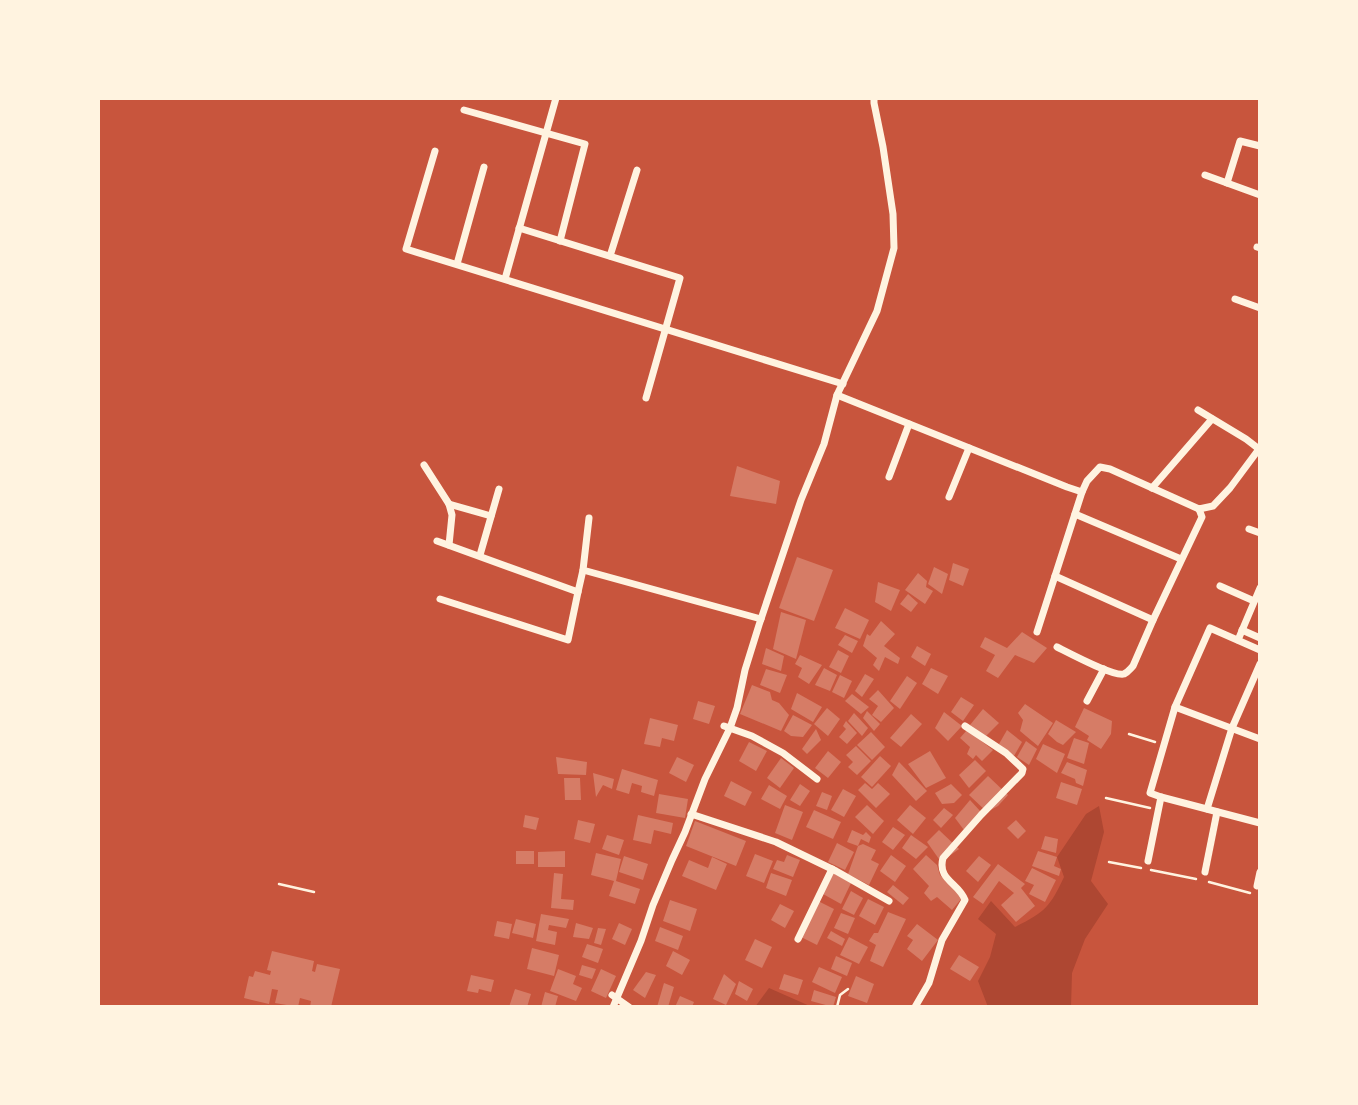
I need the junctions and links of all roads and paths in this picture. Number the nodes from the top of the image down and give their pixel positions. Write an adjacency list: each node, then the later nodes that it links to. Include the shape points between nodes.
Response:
1 (556, 98): 4 (street)
2 (874, 98): 20 (street, via 894,214 894,248 877,312)
3 (464, 110): 4 (street)
4 (545, 134): 12 (street); 13 (street, via 585,145)
5 (1260, 146): 10 (street, via 1240,141)
6 (435, 152): 15 (street, via 406,249)
7 (484, 167): 15 (street)
8 (637, 170): 14 (street)
9 (1205, 175): 10 (street)
10 (1227, 183): 11 (street)
11 (1260, 195)
12 (519, 228): 13 (street); 16 (street)
13 (560, 241): 14 (street)
14 (610, 256): 19 (street, via 680,278)
15 (457, 264): 16 (street)
16 (505, 279): 19 (street)
17 (1235, 299): 18 (street)
18 (1260, 308)
19 (666, 329): 20 (street); 22 (street)
20 (843, 384): 21 (street)
21 (837, 395): 25 (street); 52 (street)
22 (646, 398)
23 (1198, 410): 24 (street)
24 (1212, 419): 27 (street); 30 (street)
25 (909, 424): 26 (street); 29 (street)
26 (969, 448): 32 (street); 33 (street)
27 (1259, 448): 35 (street, via 1213,506)
28 (424, 465): 34 (street)
29 (889, 477)
30 (1152, 488): 32 (street, via 1100,467); 35 (street)
31 (499, 489): 37 (street)
32 (1082, 492): 36 (street)
33 (949, 497)
34 (449, 503): 37 (street); 42 (street)
35 (1199, 509): 44 (street, via 1202,517)
36 (1075, 514): 44 (street); 46 (street)
37 (491, 516): 43 (street)
38 (589, 518): 45 (street)
39 (1250, 529): 40 (street)
40 (1260, 533)
41 (437, 541): 42 (street)
42 (449, 545): 43 (street)
43 (480, 555): 49 (street)
44 (1181, 559): 53 (street)
45 (583, 570): 49 (street); 52 (street)
46 (1055, 576): 53 (street); 55 (street)
47 (1220, 586): 51 (street)
48 (1260, 588): 51 (street)
49 (578, 592): 50 (street, via 568,640)
50 (440, 599)
51 (1254, 601): 54 (street)
52 (761, 619): 65 (street, via 737,708)
53 (1153, 620): 61 (street, via 1129,671 1119,674)
54 (1242, 630): 56 (street); 57 (street)
55 (1037, 632)
56 (1260, 638)
57 (1238, 640): 59 (street); 63 (street, via 1210,628)
58 (1057, 647): 61 (street)
59 (1260, 650)
60 (1260, 664): 66 (street)
61 (1104, 669): 62 (street)
62 (1087, 701)
63 (1175, 707): 66 (street); 69 (street)
64 (965, 726): 93 (street, via 1006,752 1023,769 943,858 942,872 965,900 942,940 929,983)
65 (727, 727): 70 (street, via 783,753); 76 (street)
66 (1232, 728): 68 (street); 73 (street)
67 (1129, 734): 69 (path)
68 (1260, 739)
69 (1164, 745): 71 (street, via 1150,793)
70 (817, 779)
71 (1161, 797): 73 (street); 74 (street)
72 (1106, 798): 74 (path)
73 (1207, 809): 75 (street)
74 (1159, 810): 78 (street)
75 (1217, 812): 77 (street); 81 (street)
76 (691, 814): 80 (street, via 776,842); 89 (street, via 642,941)
77 (1260, 823)
78 (1148, 861)
79 (1110, 862): 84 (path)
80 (832, 869): 86 (street); 87 (street)
81 (1205, 872)
82 (1260, 872): 84 (street)
83 (279, 884): 85 (path)
84 (1254, 890)
85 (314, 892)
86 (889, 901)
87 (798, 939)
88 (848, 989): 92 (path)
89 (614, 996): 90 (street); 91 (street)
90 (613, 1007)
91 (629, 1007)
92 (836, 1007)
93 (915, 1007)

